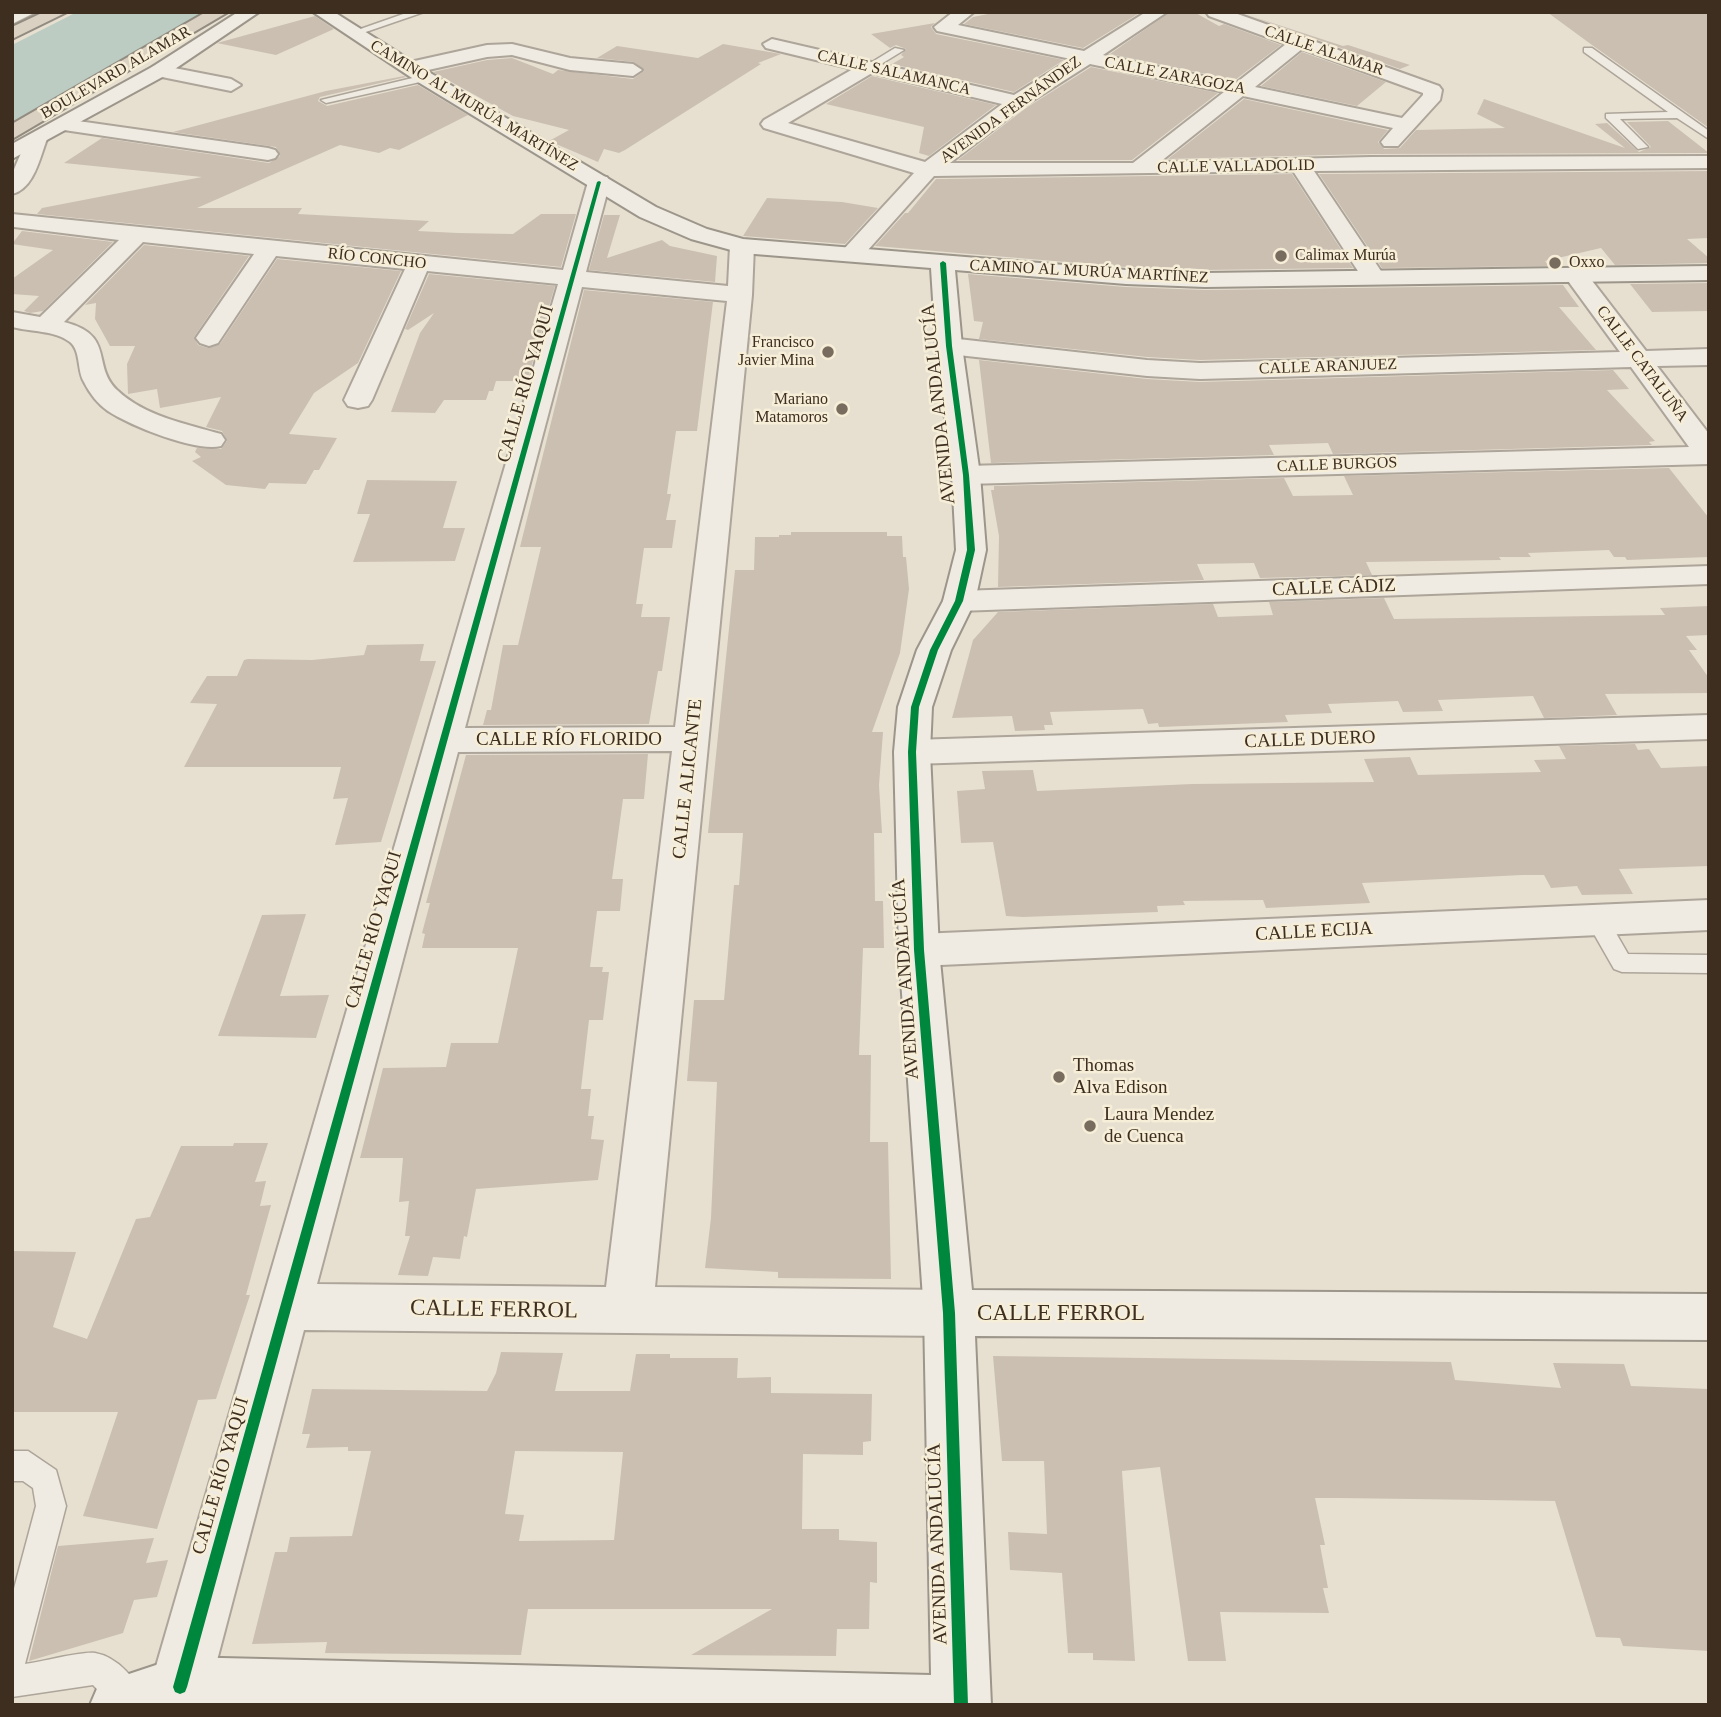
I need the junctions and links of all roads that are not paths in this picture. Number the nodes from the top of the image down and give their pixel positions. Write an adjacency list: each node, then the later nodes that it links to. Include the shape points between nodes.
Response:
1 (27, 12): 11 (street)
2 (58, 12): 13 (highway)
3 (219, 12): 30 (highway, BOULEVARD ALAMAR)
4 (250, 12): 21 (street)
5 (270, 12): 21 (street)
6 (322, 12): 12 (street, CAMINO AL MURÚA MARTÍNEZ)
7 (419, 12): 12 (lane)
8 (965, 12): 18 (street, CALLE ZARAGOZA, via 943,27)
9 (1158, 12): 18 (street, AVENIDA FERNÁNDEZ)
10 (1215, 12): 14 (street, CALLE ALAMAR)
11 (12, 19)
12 (354, 33): 22 (street, CAMINO AL MURÚA MARTÍNEZ)
13 (12, 34)
14 (1300, 42): 24 (street); 29 (street, CALLE ALAMAR, via 1432,90 1433,96)
15 (772, 44): 19 (street, CALLE SALAMANCA)
16 (900, 50): 19 (lane)
17 (1588, 50): 27 (lane)
18 (1084, 58): 24 (street, CALLE ZARAGOZA); 26 (street, AVENIDA FERNÁNDEZ)
19 (869, 67): 26 (street, CALLE SALAMANCA); 40 (street, CALLE VALLADOLID, via 771,124)
20 (633, 70): 22 (street, via 570,64 512,49 487,51)
21 (159, 71): 23 (street); 28 (street)
22 (418, 73): 25 (lane); 41 (street, CAMINO AL MURÚA MARTÍNEZ)
23 (231, 85)
24 (1240, 89): 29 (street, CALLE ZARAGOZA); 39 (street)
25 (326, 100)
26 (1017, 102): 40 (street, AVENIDA FERNÁNDEZ)
27 (1679, 115): 31 (lane); 33 (lane, via 1610,116)
28 (64, 125): 32 (street); 35 (street)
29 (1408, 125): 37 (street)
30 (12, 133)
31 (1709, 136)
32 (37, 139): 34 (street); 42 (street)
33 (1642, 147)
34 (12, 153)
35 (268, 154)
36 (1709, 162): 37 (street, CALLE VALLADOLID)
37 (1371, 163): 38 (street, CALLE VALLADOLID)
38 (1300, 165): 39 (street, CALLE VALLADOLID); 52 (street)
39 (1138, 169): 40 (street, CALLE VALLADOLID)
40 (928, 170): 47 (street, AVENIDA FERNÁNDEZ)
41 (599, 182): 45 (street, CAMINO AL MURÚA MARTÍNEZ, via 674,225); 53 (street, CALLE RÍO YAQUI)
42 (12, 188)
43 (14, 220): 44 (street, RÍO CONCHO)
44 (137, 235): 46 (street, RÍO CONCHO); 56 (street)
45 (742, 246): 47 (street, CAMINO AL MURÚA MARTÍNEZ); 54 (street, CALLE ALICANTE)
46 (269, 248): 48 (street, RÍO CONCHO); 57 (street)
47 (851, 255): 49 (street, CAMINO AL MURÚA MARTÍNEZ)
48 (419, 263): 53 (street, RÍO CONCHO); 61 (street)
49 (943, 263): 52 (street, CAMINO AL MURÚA MARTÍNEZ, via 1192,279); 58 (street, AVENIDA ANDALUCÍA)
50 (1709, 273): 51 (street, CAMINO AL MURÚA MARTÍNEZ)
51 (1575, 274): 52 (street, CAMINO AL MURÚA MARTÍNEZ); 60 (street, CALLE CATALUÑA)
52 (1373, 277)
53 (573, 280): 54 (street, RÍO CONCHO); 69 (street, CALLE RÍO YAQUI)
54 (740, 295): 68 (street, CALLE ALICANTE)
55 (12, 319): 56 (street)
56 (46, 326): 62 (street, via 81,338 102,393 119,407)
57 (209, 338)
58 (949, 346): 60 (street, CALLE ARANJUEZ, via 1200,371); 64 (street, AVENIDA ANDALUCÍA)
59 (1709, 357): 60 (street, CALLE ARANJUEZ)
60 (1637, 358): 63 (street, CALLE CATALUÑA)
61 (358, 400)
62 (211, 440)
63 (1709, 455): 64 (street, CALLE BURGOS)
64 (966, 475): 66 (street, AVENIDA ANDALUCÍA, via 971,550)
65 (1709, 575): 66 (street, CALLE CÁDIZ)
66 (959, 601): 70 (street, AVENIDA ANDALUCÍA, via 934,650 915,707)
67 (1709, 727): 70 (street, CALLE DUERO)
68 (693, 739): 69 (street, CALLE RÍO FLORIDO); 76 (street, CALLE ALICANTE)
69 (445, 740): 75 (street, CALLE RÍO YAQUI)
70 (912, 752): 73 (street, AVENIDA ANDALUCÍA)
71 (1709, 915): 72 (street, CALLE ECIJA)
72 (1597, 920): 73 (street, CALLE ECIJA); 74 (lane, via 1622,963)
73 (919, 950): 77 (street, AVENIDA ANDALUCÍA)
74 (1709, 964)
75 (287, 1307): 76 (street, CALLE FERROL); 82 (street, CALLE RÍO YAQUI)
76 (628, 1311): 77 (street, CALLE FERROL)
77 (949, 1313): 78 (street, CALLE FERROL); 84 (street, AVENIDA ANDALUCÍA)
78 (1709, 1317)
79 (12, 1466): 80 (lane, via 28,1466 46,1480 51,1506)
80 (12, 1657)
81 (12, 1672): 82 (lane, via 15,1682 94,1669)
82 (143, 1697): 83 (street)
83 (947, 1705)
84 (961, 1705)

